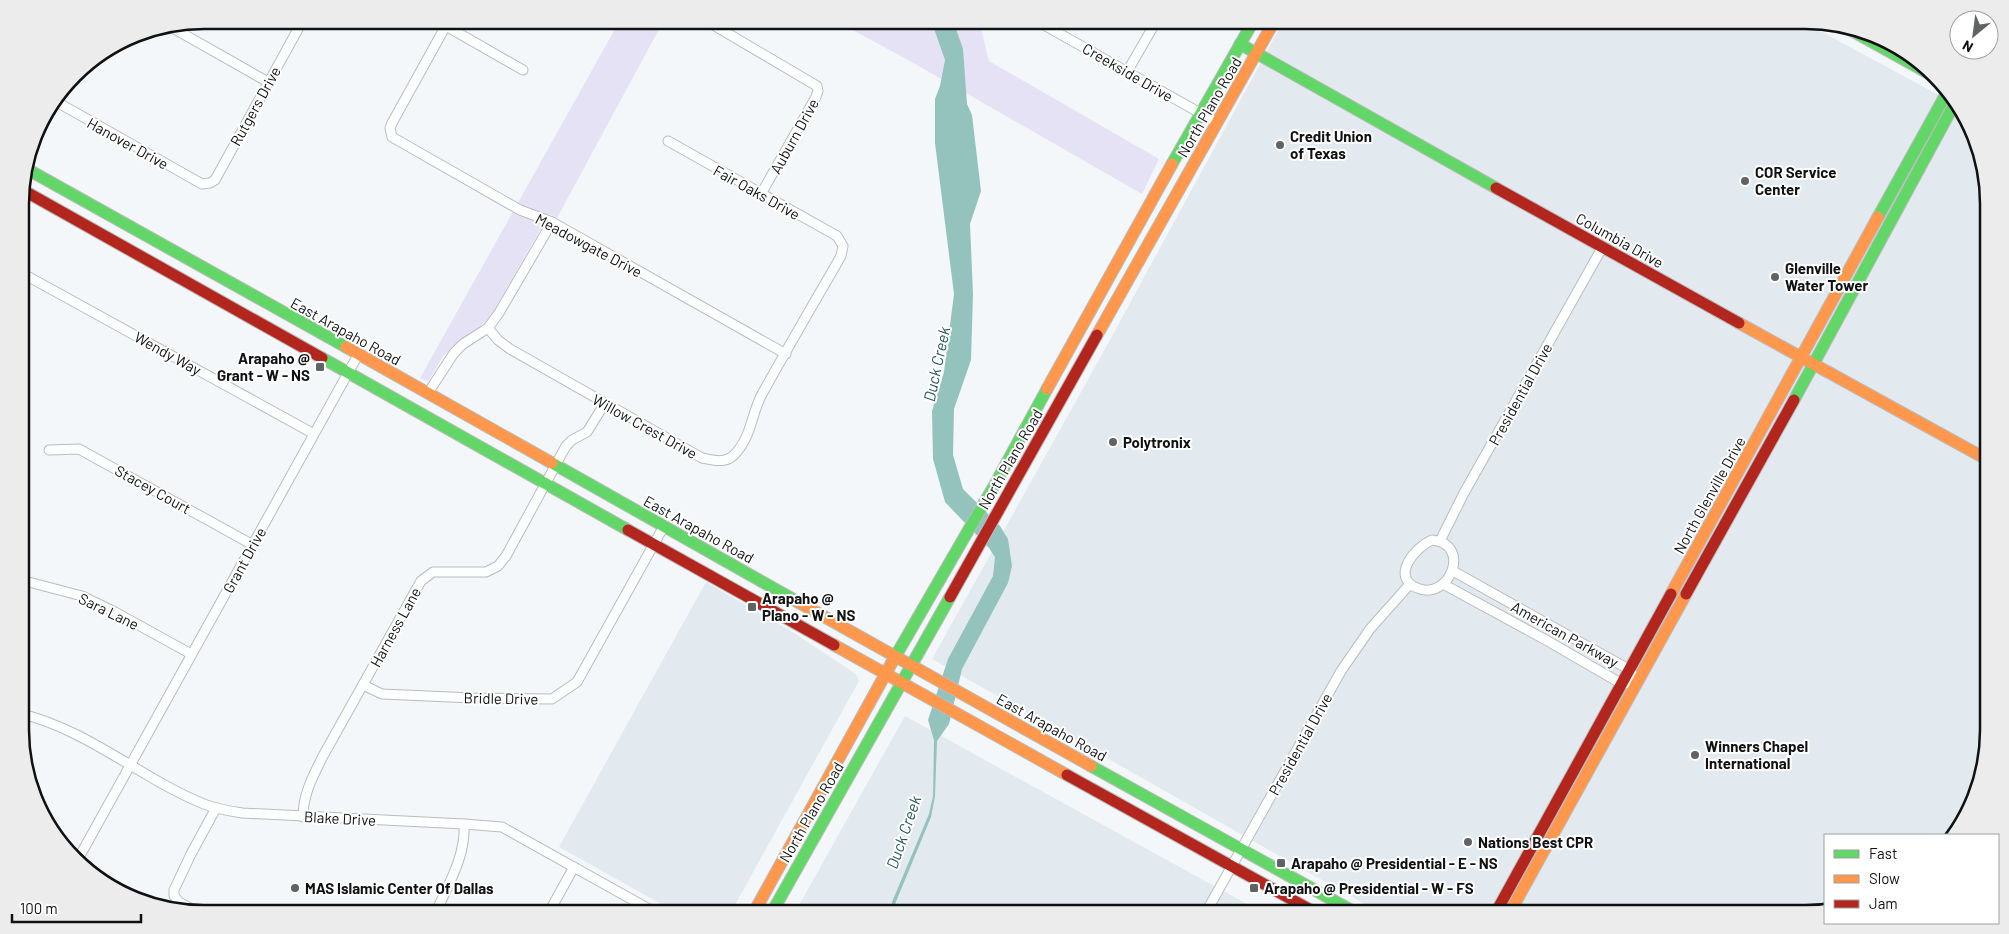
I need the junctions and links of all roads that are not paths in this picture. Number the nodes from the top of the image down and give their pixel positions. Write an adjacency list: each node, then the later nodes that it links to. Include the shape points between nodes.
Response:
1 (298, 29): 16 (street, Rutgers Drive)
2 (445, 29): 31 (street, Meadowgate Drive, via 392,123 392,137 520,210)
3 (458, 29): 14 (street)
4 (720, 29): 26 (street, Auburn Drive, via 817,86 818,90)
5 (1051, 29): 15 (street, Creekside Drive)
6 (1152, 29): 15 (street)
7 (1249, 29): 11 (main road, North Plano Road)
8 (1270, 29): 12 (main road, North Plano Road)
9 (177, 31): 16 (street)
10 (1874, 43): 13 (main road)
11 (1240, 44): 12 (main road, Columbia Drive); 20 (main road, North Plano Road)
12 (1257, 53): 21 (main road, North Plano Road); 33 (main road, Columbia Drive)
13 (1906, 61)
14 (523, 70)
15 (1127, 72): 20 (street, Creekside Drive)
16 (268, 82): 24 (street, Rutgers Drive, via 215,180)
17 (1944, 97): 27 (main road, North Glenville Drive)
18 (60, 104): 24 (street, Hanover Drive)
19 (1952, 109): 29 (main road, North Glenville Drive)
20 (1200, 113): 21 (street, Creekside Drive); 28 (main road, North Plano Road)
21 (1216, 122): 30 (main road, North Plano Road)
22 (668, 141): 26 (street, Fair Oaks Drive)
23 (32, 171): 37 (main road, East Arapaho Road)
24 (202, 184)
25 (29, 194): 40 (main road)
26 (761, 194): 32 (street, Fair Oaks Drive, via 837,236)
27 (1886, 203): 29 (main road); 38 (main road, North Glenville Drive)
28 (1150, 204): 30 (main road); 63 (main road, North Plano Road, via 967,533)
29 (1899, 210): 39 (main road, North Glenville Drive)
30 (1166, 213): 64 (main road, North Plano Road)
31 (552, 222): 35 (street, via 500,313); 36 (street, Meadowgate Drive)
32 (843, 246): 36 (street, Willow Crest Drive, via 841,256)
33 (1602, 248): 38 (main road, Columbia Drive); 51 (street, Presidential Drive)
34 (29, 277): 44 (street, Wendy Way)
35 (488, 328): 41 (street, via 454,353); 42 (street, Willow Crest Drive, via 510,350)
36 (786, 354): 42 (street, Willow Crest Drive, via 760,399 741,448 732,457 720,461 702,458)
37 (358, 355): 40 (street, Grant Drive); 41 (main road, East Arapaho Road)
38 (1802, 358): 39 (main road, Columbia Drive); 65 (main road, North Glenville Drive)
39 (1814, 364): 47 (main road, Columbia Drive); 68 (main road, North Glenville Drive)
40 (348, 373): 44 (street, Grant Drive); 45 (main road)
41 (428, 393): 43 (main road, East Arapaho Road)
42 (605, 403): 48 (street, Harness Lane, via 588,432 566,446)
43 (469, 416): 45 (main road); 48 (main road, East Arapaho Road)
44 (314, 434): 53 (street, Grant Drive)
45 (475, 444): 49 (main road)
46 (49, 450): 53 (street, Stacey Court, via 79,449)
47 (1980, 456)
48 (555, 466): 49 (street, Harness Lane); 50 (main road, East Arapaho Road)
49 (546, 483): 52 (main road); 70 (street, Harness Lane, via 498,566 486,572 433,572 420,581)
50 (664, 526): 52 (street, Bridle Drive); 63 (main road, East Arapaho Road)
51 (1440, 541): 54 (street, via 1454,557); 56 (street, via 1426,543 1411,557 1405,571)
52 (654, 544): 66 (main road); 70 (street, Bridle Drive, via 577,682 552,699 382,694)
53 (253, 545): 62 (street, Grant Drive)
54 (1453, 571): 57 (street); 58 (street, American Parkway)
55 (29, 582): 62 (street, Sara Lane, via 82,596)
56 (1410, 584): 57 (street, via 1424,590); 78 (street, Presidential Drive, via 1370,629 1341,671)
57 (1443, 584): 59 (street, American Parkway)
58 (1506, 601): 59 (street); 60 (street, American Parkway)
59 (1498, 614): 61 (street, American Parkway)
60 (1552, 627): 61 (street); 65 (street, American Parkway)
61 (1546, 640): 69 (street, American Parkway)
62 (191, 654): 72 (street, Grant Drive)
63 (894, 657): 64 (main road, East Arapaho Road); 66 (main road, North Plano Road)
64 (912, 666): 67 (main road, North Plano Road); 78 (main road, East Arapaho Road)
65 (1630, 670): 68 (street, American Parkway); 69 (main road, North Glenville Drive)
66 (885, 674): 67 (main road); 86 (main road, North Plano Road)
67 (902, 683): 80 (main road); 87 (main road, North Plano Road)
68 (1637, 683): 69 (street, American Parkway); 77 (main road, North Glenville Drive)
69 (1622, 684): 75 (main road, North Glenville Drive)
70 (363, 685): 74 (street, Harness Lane, via 308,786)
71 (29, 717): 72 (street, Blake Drive, via 65,730)
72 (130, 765): 73 (street, Blake Drive); 79 (street, Grant Drive)
73 (216, 808): 74 (street, Blake Drive); 82 (street, via 174,890 174,896)
74 (303, 817): 76 (street, Blake Drive)
75 (1548, 818): 77 (main road); 91 (main road, North Glenville Drive)
76 (464, 824): 81 (street, Blake Drive, via 502,828); 83 (street, via 465,838 459,860)
77 (1559, 824): 92 (main road, North Glenville Drive)
78 (1240, 848): 80 (street, Presidential Drive); 90 (main road, East Arapaho Road)
79 (81, 855)
80 (1231, 866): 88 (street, Presidential Drive); 89 (main road)
81 (574, 867): 84 (street); 85 (street, Blake Drive)
82 (183, 904)
83 (439, 905)
84 (553, 905)
85 (642, 905)
86 (758, 905)
87 (776, 905)
88 (1210, 905)
89 (1302, 905)
90 (1342, 905)
91 (1500, 905)
92 (1514, 905)

